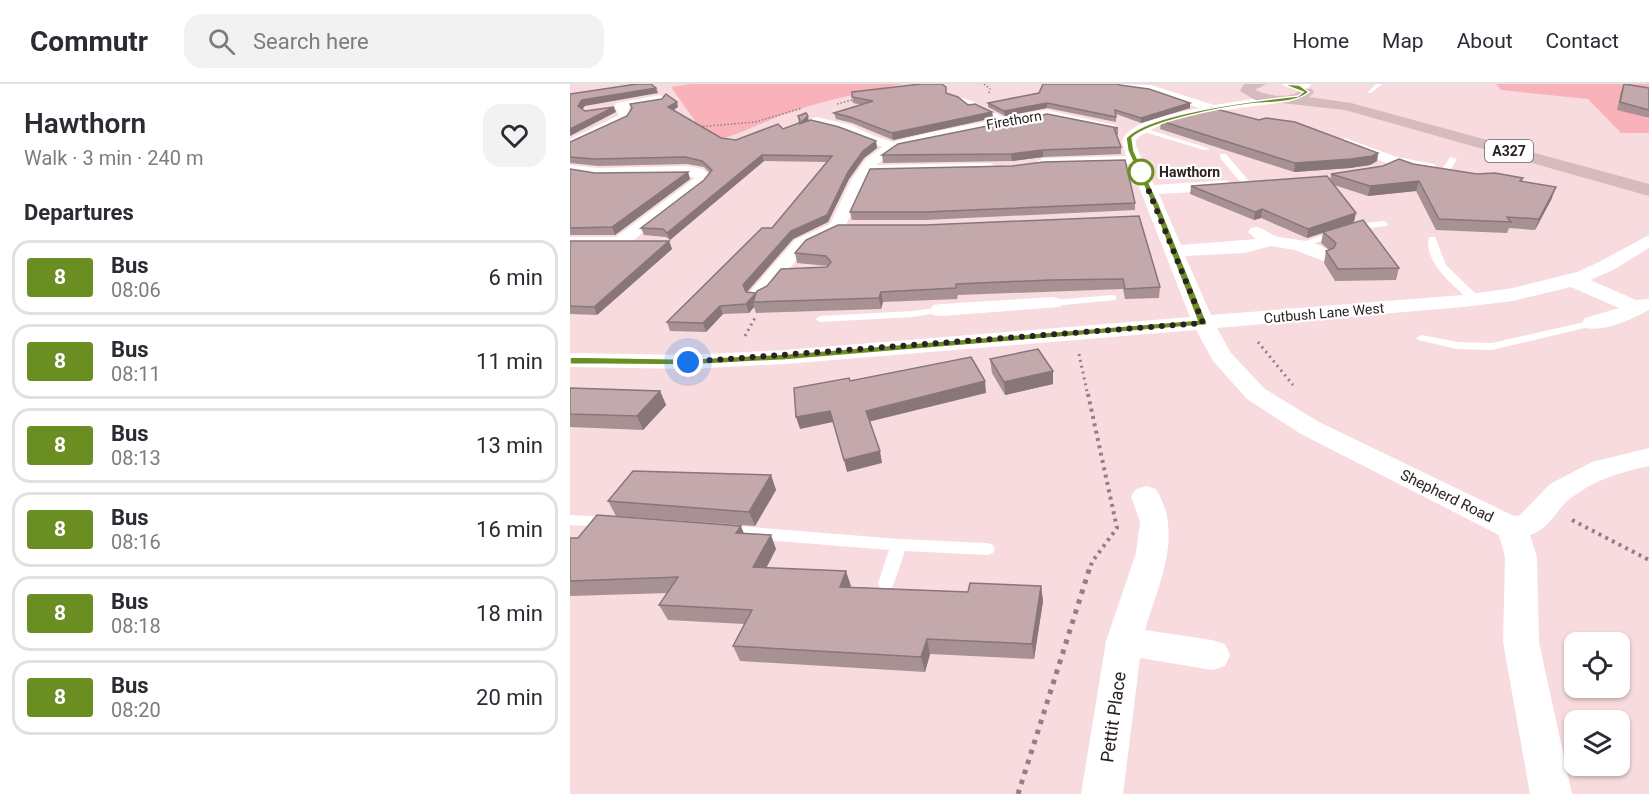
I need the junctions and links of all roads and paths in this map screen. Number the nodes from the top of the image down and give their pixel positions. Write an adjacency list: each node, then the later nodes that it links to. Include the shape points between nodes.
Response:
1 (1120, 84): 13 (street, via 1151,88)
2 (1379, 84): 5 (lane)
3 (1248, 89): 4 (main road); 9 (street)
4 (1295, 91): 9 (street); 10 (main road, A327); 10 (main road, A327)
5 (1369, 92)
6 (948, 96): 15 (lane, via 970,102)
7 (858, 98): 12 (path)
8 (660, 99): 19 (street, via 614,107 626,113 624,117)
9 (1237, 104): 13 (street)
10 (1347, 106): 33 (main road, A327)
11 (806, 107): 16 (path, via 755,122)
12 (838, 109): 20 (street, Firethorn, via 812,122 846,128)
13 (1215, 109): 14 (street); 17 (street)
14 (1250, 117)
15 (1005, 120): 17 (street, Firethorn, via 1056,114); 20 (street, Firethorn)
16 (691, 128)
17 (1138, 130): 21 (lane); 23 (street, via 1128,141)
18 (1333, 137): 24 (street)
19 (570, 144)
20 (893, 146): 29 (street, Firethorn, via 877,156)
21 (1206, 149)
22 (1222, 156): 31 (lane)
23 (1135, 160): 25 (street); 32 (street)
24 (1394, 161): 27 (street); 30 (street)
25 (1032, 164)
26 (1000, 167): 29 (street)
27 (1452, 167)
28 (570, 169): 44 (street, via 598,173 687,171 704,177)
29 (866, 170): 37 (street, Firethorn)
30 (1375, 171)
31 (1251, 183): 32 (street)
32 (1149, 189): 34 (street)
33 (1649, 190)
34 (1160, 217): 35 (street); 47 (street)
35 (1137, 218)
36 (1384, 224): 46 (lane, via 1358,226)
37 (837, 227): 38 (street); 49 (street, via 801,244)
38 (858, 227)
39 (1252, 230): 42 (street)
40 (1432, 239): 54 (lane, via 1433,252 1448,274)
41 (1649, 240): 51 (street, Cutbush Lane West, via 1629,256)
42 (1271, 241): 46 (street); 47 (street, via 1245,247)
43 (570, 242): 44 (street)
44 (621, 242): 45 (street)
45 (651, 243)
46 (1299, 245): 48 (street)
47 (1173, 251): 62 (street)
48 (1323, 255)
49 (778, 271): 50 (street); 52 (street)
50 (800, 271)
51 (1575, 281): 54 (street, Cutbush Lane West); 56 (street)
52 (757, 296): 66 (path, via 763,302)
53 (1112, 298): 55 (lane)
54 (1476, 300): 60 (street, Cutbush Lane West)
55 (1053, 303): 57 (street)
56 (1643, 305): 61 (street)
57 (986, 308): 58 (street); 65 (street)
58 (941, 310): 59 (lane)
59 (820, 319)
60 (1242, 320): 62 (street, Cutbush Lane West); 68 (path)
61 (1593, 322): 64 (lane, via 1509,344 1479,347)
62 (1203, 323): 63 (street, Cutbush Lane West); 74 (street, Shepherd Road, via 1221,356 1256,394 1310,428)
63 (1066, 334): 65 (street, Cutbush Lane West); 82 (path, via 1077,346 1117,528 1092,562)
64 (1422, 338)
65 (987, 340): 67 (street, Cutbush Lane West, via 688,362)
66 (743, 341)
67 (570, 360)
68 (1300, 393)
69 (1649, 458): 71 (street, via 1602,468 1560,491)
70 (1146, 496): 80 (street, Pettit Place, via 1155,522 1152,553)
71 (1547, 507): 74 (street, via 1530,524); 78 (path)
72 (570, 520): 73 (lane)
73 (625, 523)
74 (1510, 528): 84 (street, Shepherd Road, via 1521,557 1521,642)
75 (708, 530): 76 (lane)
76 (899, 545): 77 (lane); 79 (lane)
77 (987, 549)
78 (1649, 560)
79 (886, 584)
80 (1124, 641): 81 (street); 83 (street, Pettit Place)
81 (1212, 655)
82 (1018, 794)
83 (1102, 794)
84 (1551, 794)

